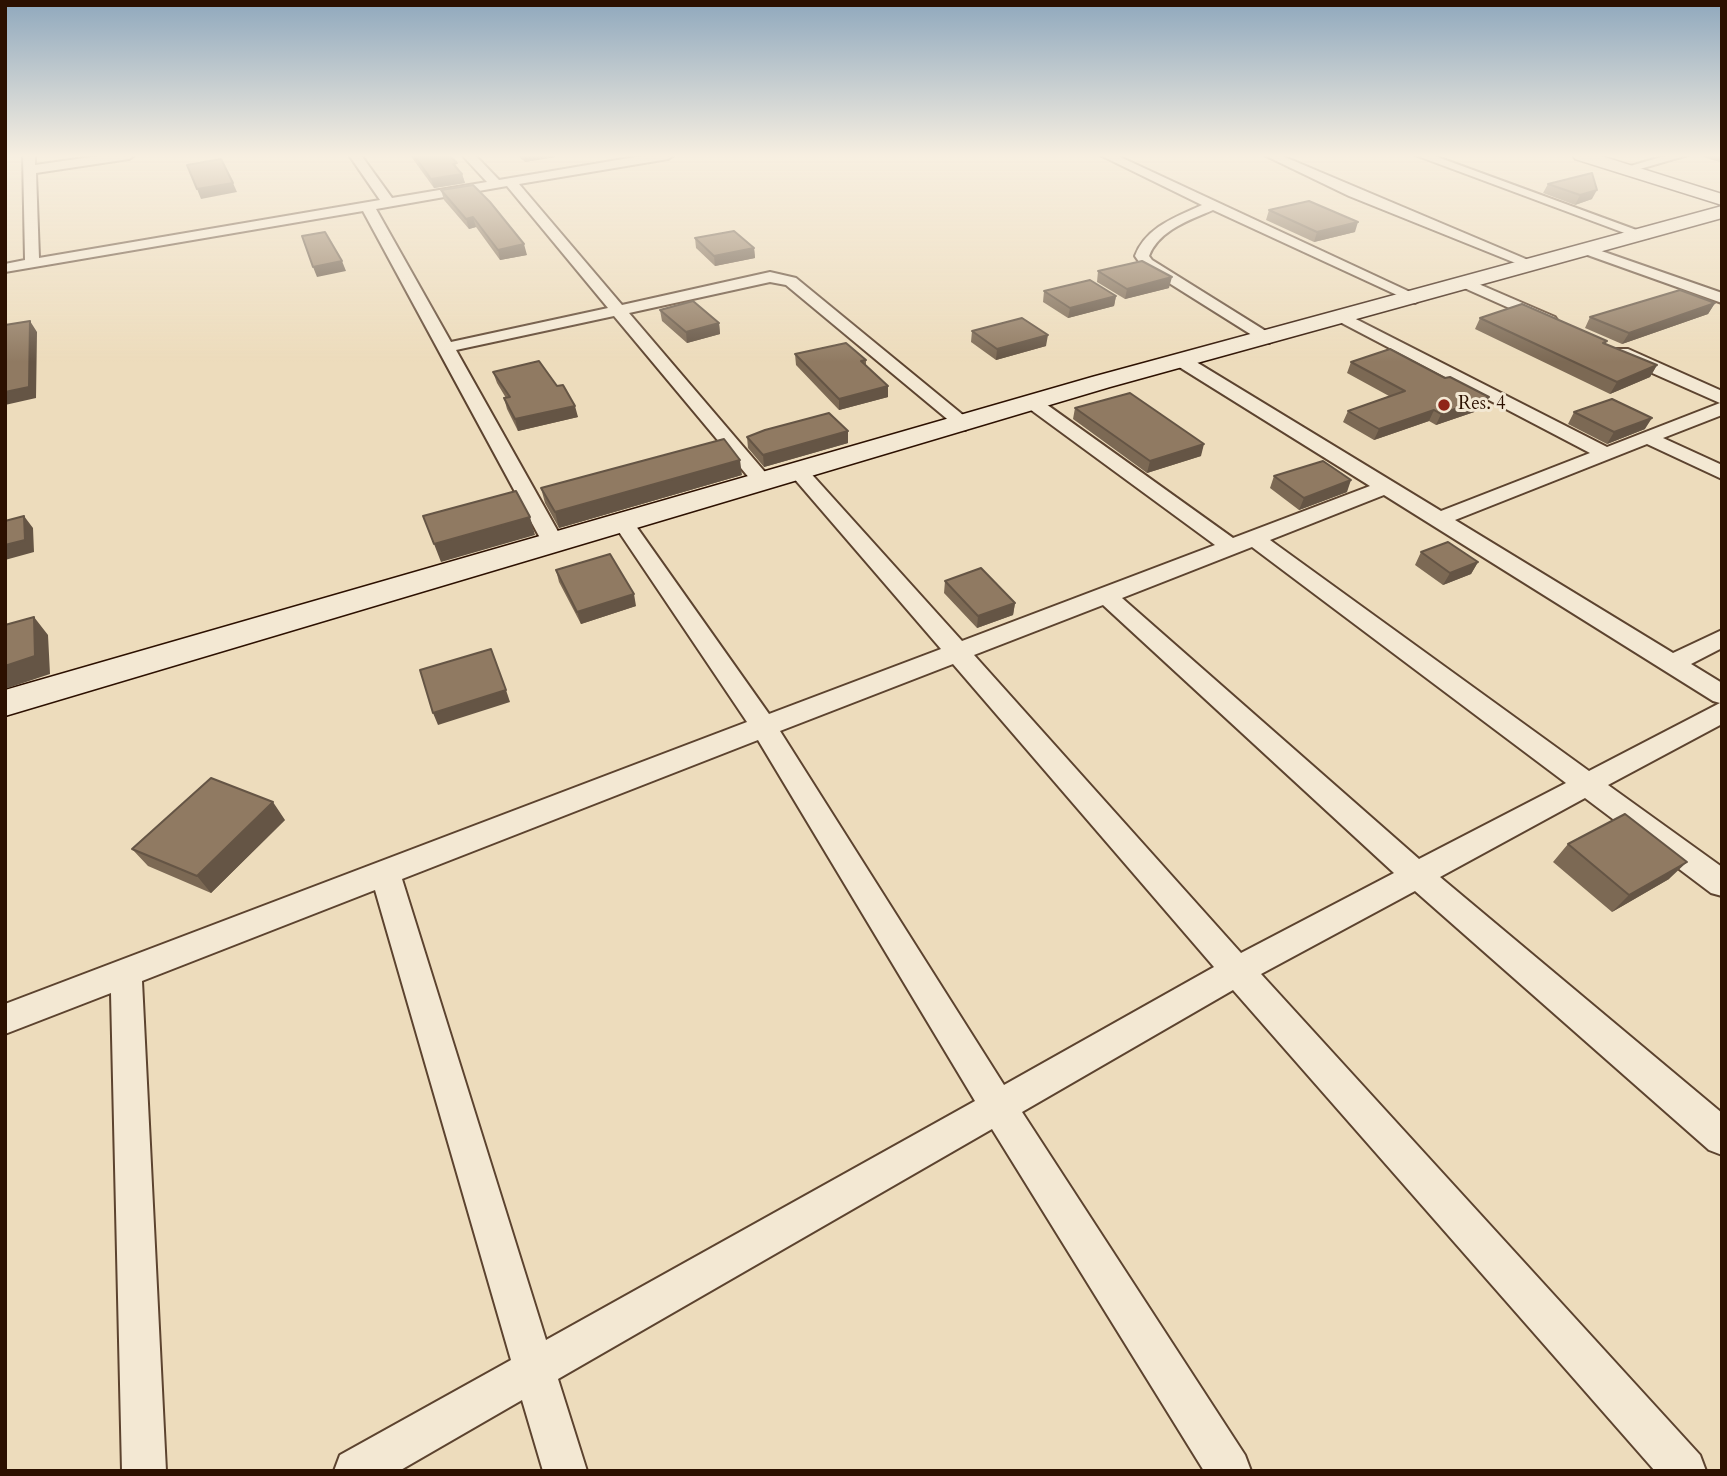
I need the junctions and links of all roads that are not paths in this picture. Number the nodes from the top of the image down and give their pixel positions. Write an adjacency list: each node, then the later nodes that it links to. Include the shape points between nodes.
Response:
1 (31, 224): 12 (street)
2 (267, 224): 12 (street)
3 (377, 224): 23 (street)
4 (540, 224): 18 (street)
5 (1174, 224): 21 (street, via 1143,250 1147,263)
6 (1254, 224): 17 (street)
7 (1431, 224): 13 (street)
8 (1615, 224): 10 (street)
9 (1679, 224): 10 (main road)
10 (1643, 234): 11 (main road)
11 (1587, 250): 13 (main road); 16 (street)
12 (32, 263): 14 (street)
13 (1533, 265): 15 (main road)
14 (5, 268)
15 (1468, 284): 17 (main road); 20 (street)
16 (1722, 298)
17 (1415, 299): 19 (main road)
18 (617, 310): 23 (street); 28 (street, via 782,277); 33 (street)
19 (1344, 318): 21 (main road); 30 (street)
20 (1569, 329)
21 (1269, 338): 24 (main road)
22 (1607, 346): 25 (street)
23 (444, 348): 38 (street)
24 (1182, 361): 26 (main road); 34 (street)
25 (1722, 398)
26 (1033, 403): 28 (main road); 37 (street)
27 (1722, 408): 29 (street)
28 (965, 424): 31 (main road)
29 (1649, 438): 30 (street); 32 (street)
30 (1606, 454): 35 (street)
31 (799, 472): 33 (main road); 41 (street)
32 (1722, 473)
33 (763, 482): 36 (main road)
34 (1387, 487): 35 (street); 37 (street)
35 (1440, 519): 42 (street)
36 (624, 523): 38 (main road); 46 (street)
37 (1243, 543): 39 (street); 47 (street)
38 (554, 544): 44 (main road)
39 (1105, 595): 41 (street); 49 (street)
40 (1722, 638): 42 (street)
41 (955, 653): 46 (street); 51 (street)
42 (1672, 664): 43 (street)
43 (1722, 695)
44 (5, 703)
45 (1722, 712): 47 (street)
46 (764, 727): 48 (street); 54 (street)
47 (1587, 784): 49 (street); 50 (street)
48 (385, 873): 52 (street); 56 (street)
49 (1417, 875): 51 (street); 55 (street)
50 (1722, 884)
51 (1237, 971): 54 (street); 61 (street)
52 (126, 972): 53 (street); 57 (street)
53 (5, 1019)
54 (998, 1107): 56 (street); 60 (street)
55 (1722, 1137)
56 (536, 1369): 58 (street); 59 (street)
57 (144, 1471)
58 (356, 1471)
59 (565, 1471)
60 (1229, 1471)
61 (1684, 1471)

